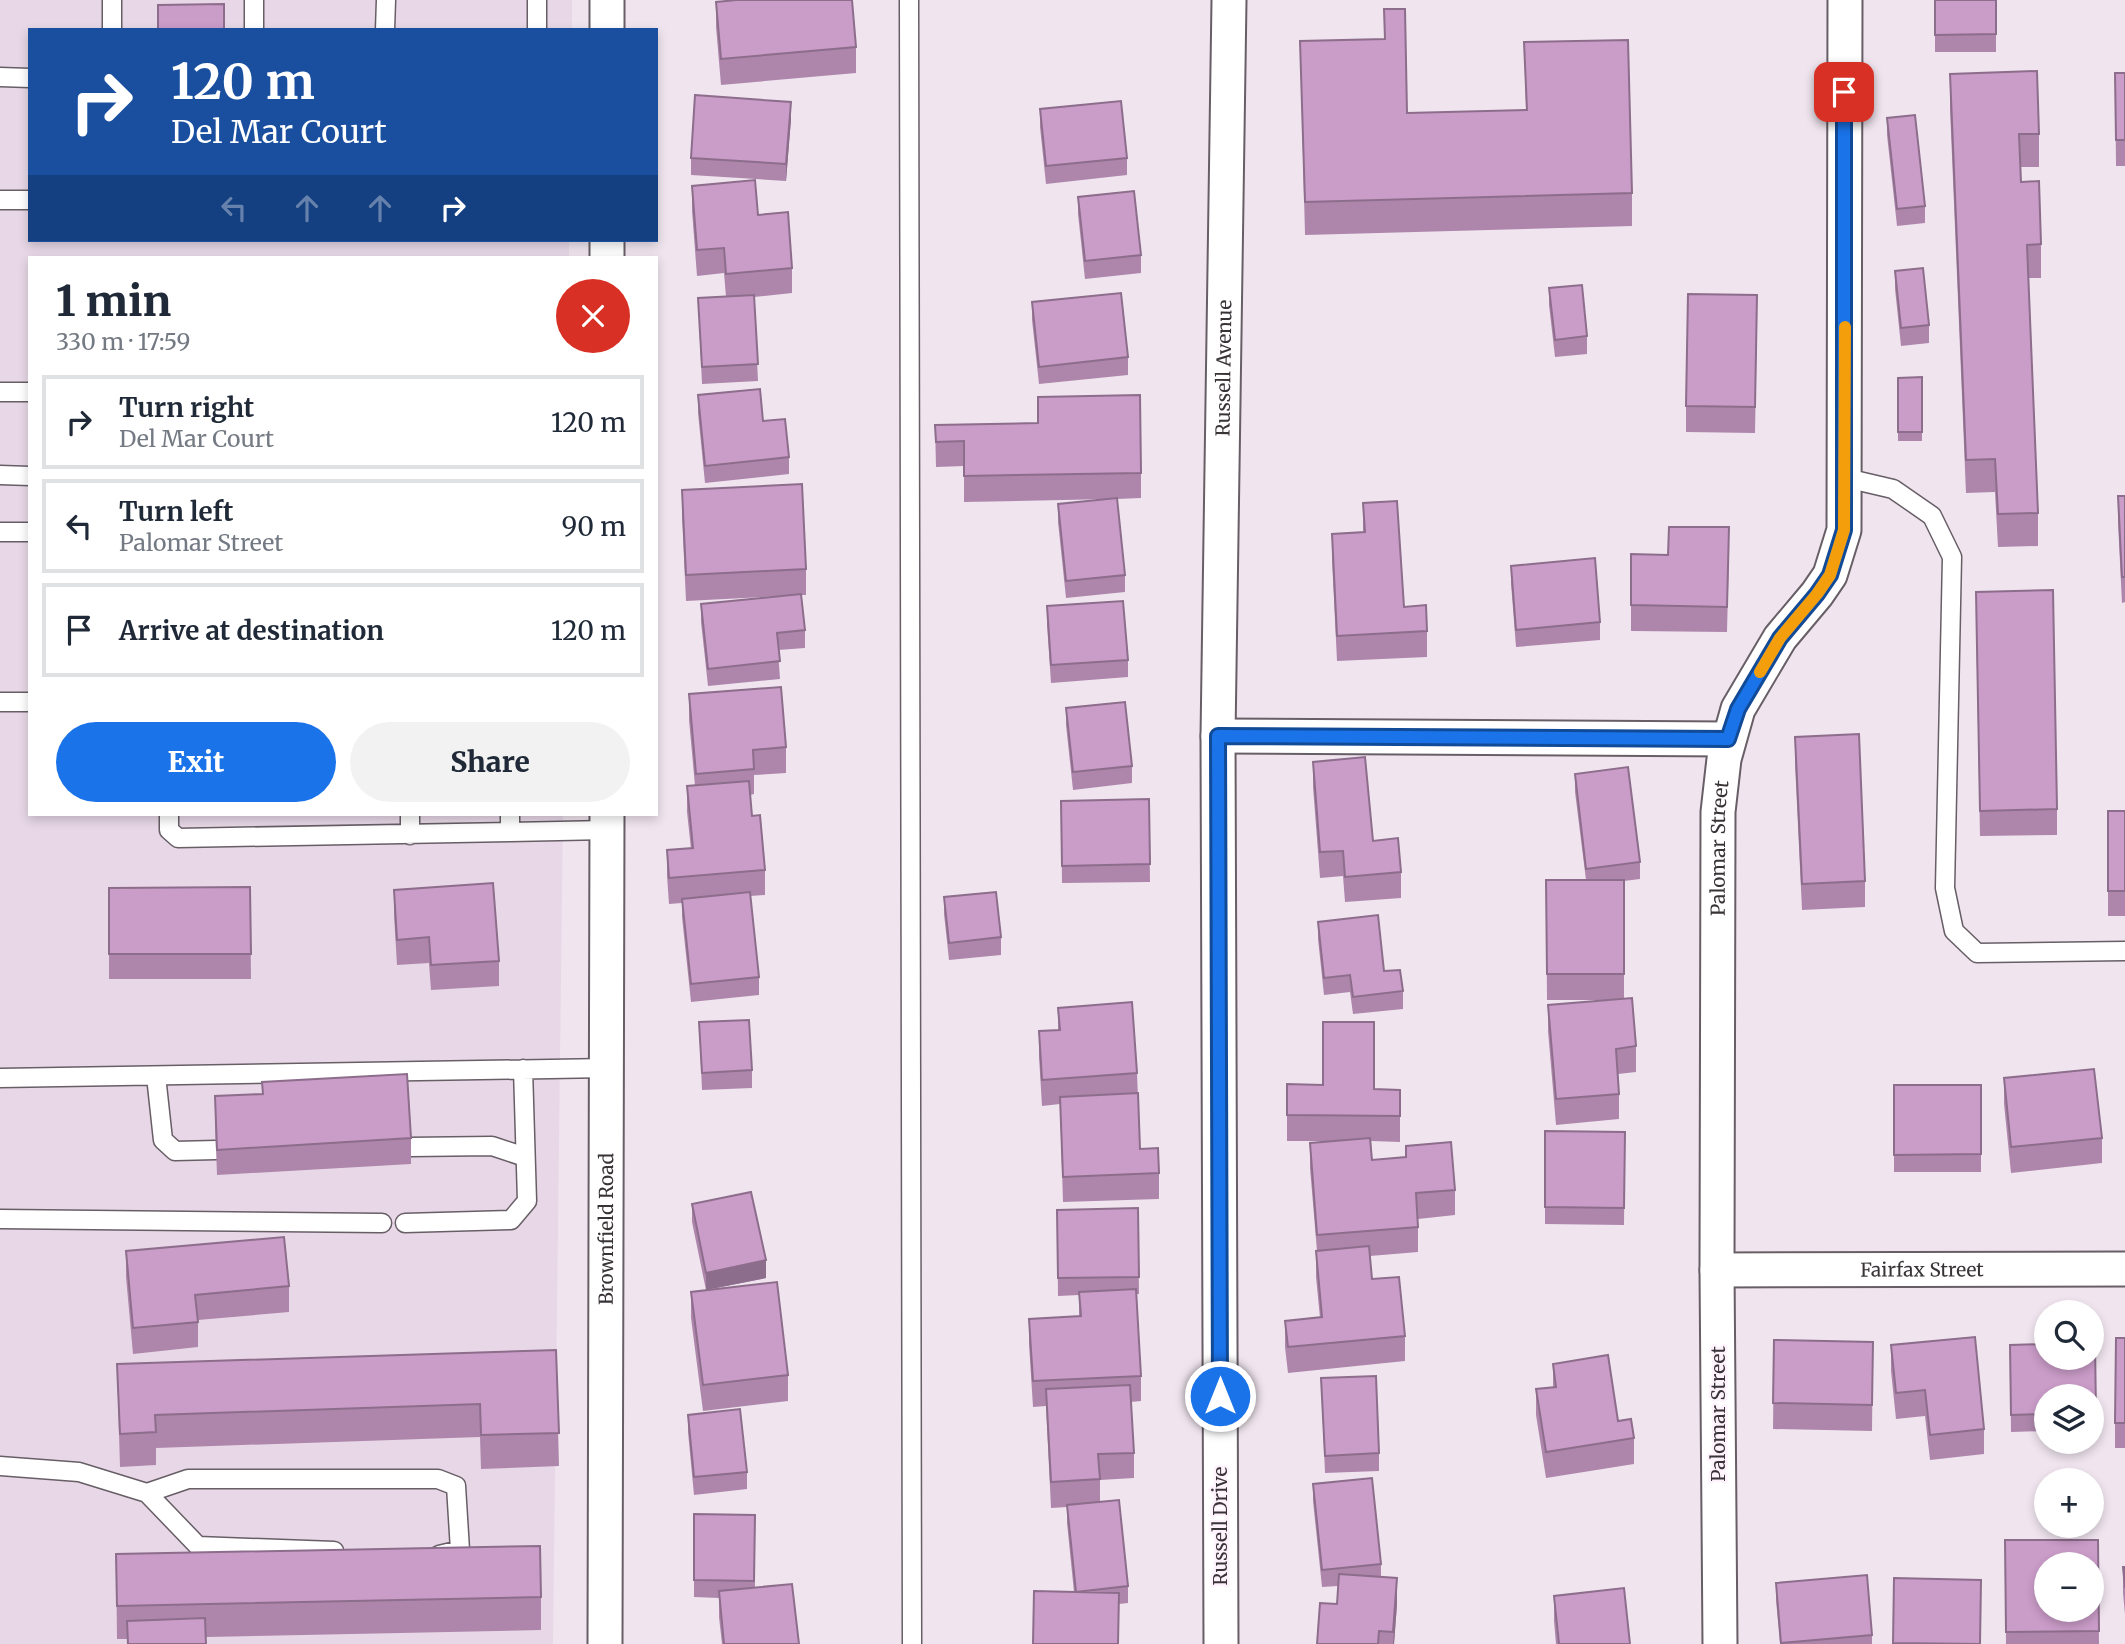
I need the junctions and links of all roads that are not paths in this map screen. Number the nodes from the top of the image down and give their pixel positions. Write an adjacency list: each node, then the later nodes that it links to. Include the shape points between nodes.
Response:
1 (112, 0): 9 (lane)
2 (254, 0): 10 (lane)
3 (386, 0): 11 (lane)
4 (537, 0): 12 (lane)
5 (607, 0): 13 (street)
6 (909, 0): 52 (lane)
7 (1229, 0): 27 (street, Russell Avenue)
8 (1844, 0): 22 (street, Palomar Street)
9 (112, 28)
10 (254, 28)
11 (385, 28)
12 (537, 28)
13 (607, 28)
14 (0, 78): 15 (lane)
15 (28, 78)
16 (0, 200): 17 (lane)
17 (28, 201)
18 (0, 392): 19 (lane)
19 (28, 392)
20 (0, 475): 21 (lane)
21 (28, 476)
22 (1846, 478): 28 (street, Palomar Street, via 1844,530 1830,575 1780,638 1738,709); 34 (lane, via 1893,489 1933,516 1952,556 1945,888 1954,930 1977,953)
23 (0, 532): 24 (lane)
24 (28, 532)
25 (0, 702): 26 (lane)
26 (28, 702)
27 (1218, 736): 28 (street); 53 (street, Russell Drive)
28 (1728, 739): 46 (street, Palomar Street, via 1718,811)
29 (169, 816): 33 (lane, via 169,830 178,838)
30 (410, 816): 33 (lane)
31 (607, 822): 32 (lane); 35 (street, Brownfield Road)
32 (510, 823): 33 (lane)
33 (410, 835)
34 (2125, 951)
35 (607, 1068): 36 (lane); 51 (street, Brownfield Road)
36 (523, 1069): 37 (lane); 41 (lane)
37 (156, 1076): 38 (lane); 40 (lane, via 163,1140 175,1151)
38 (0, 1079)
39 (410, 1147): 41 (lane, via 492,1146)
40 (216, 1150)
41 (525, 1157): 44 (lane, via 527,1201 511,1220)
42 (0, 1219): 43 (lane)
43 (382, 1223)
44 (405, 1223)
45 (2125, 1269): 46 (street, Fairfax Street)
46 (1717, 1270): 54 (street, Palomar Street)
47 (0, 1466): 48 (lane, via 79,1472)
48 (147, 1493): 49 (lane, via 198,1546); 50 (lane, via 188,1479 438,1479 456,1486 460,1550)
49 (347, 1552)
50 (428, 1555)
51 (605, 1644)
52 (912, 1644)
53 (1221, 1644)
54 (1720, 1644)

